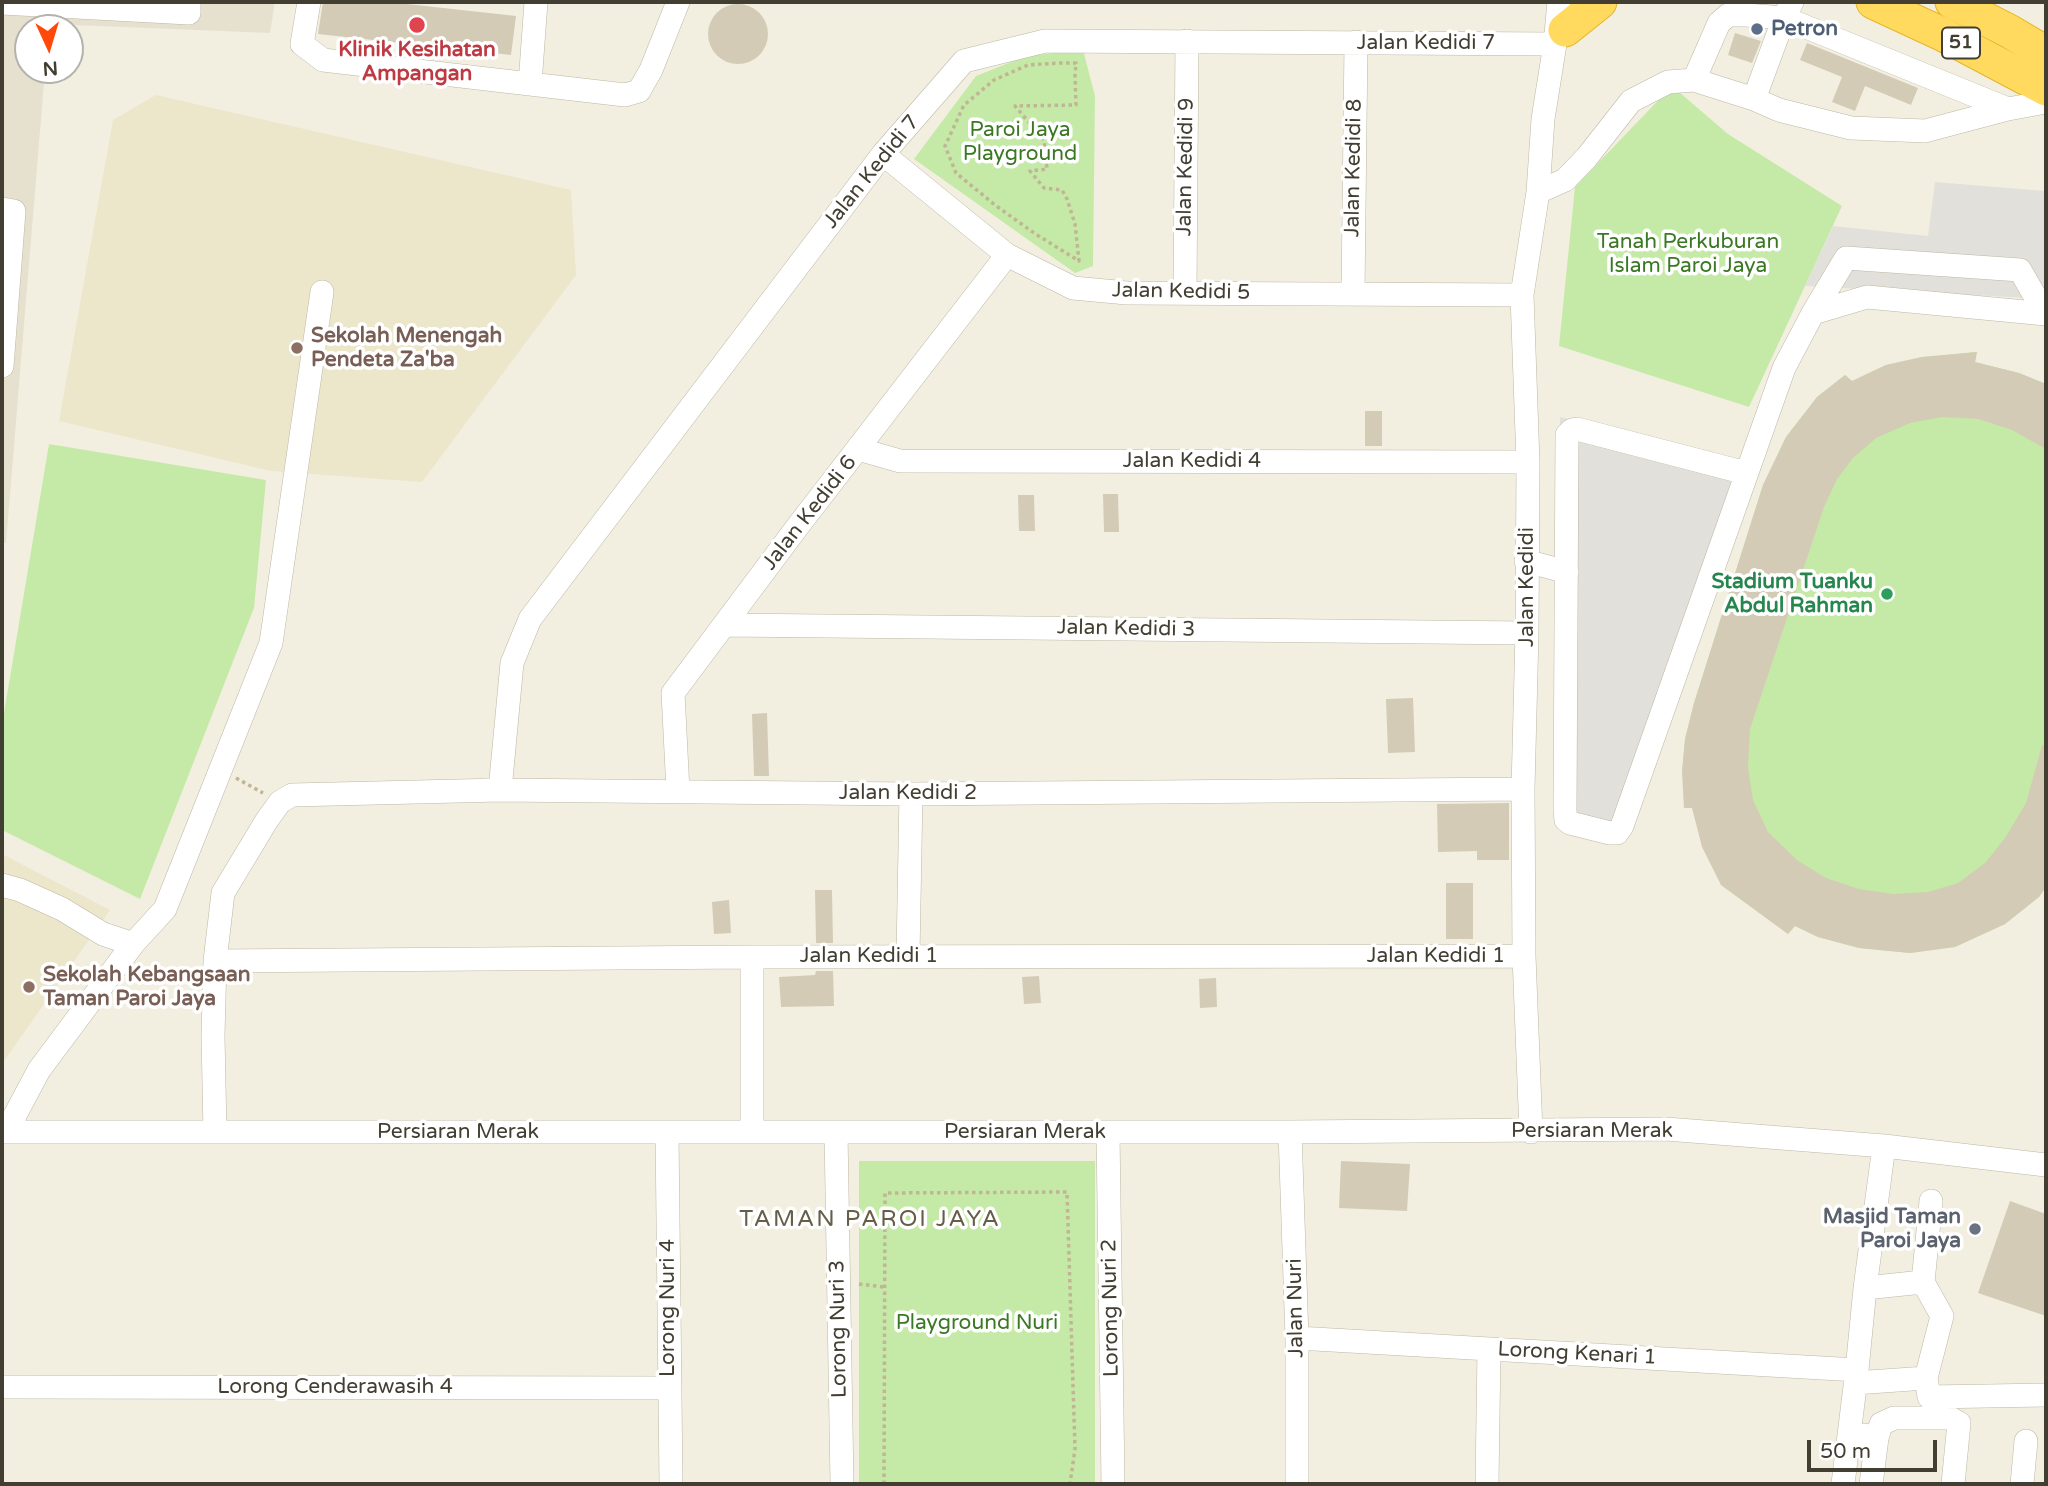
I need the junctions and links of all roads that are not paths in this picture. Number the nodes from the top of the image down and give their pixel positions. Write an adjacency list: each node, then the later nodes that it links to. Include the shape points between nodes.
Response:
1 (189, 2): 8 (street, via 189,13)
2 (309, 2): 15 (street, via 302,44 323,60)
3 (536, 2): 15 (street)
4 (678, 2): 15 (street, via 639,91 625,95)
5 (1600, 2): 10 (highway)
6 (1873, 2): 16 (highway, 51)
7 (1952, 2): 13 (highway, 51)
8 (2, 3)
9 (1788, 10): 14 (street, via 1728,15 1719,23); 17 (street); 19 (street)
10 (1563, 19): 12 (street, Jalan Kedidi 7); 21 (street, Jalan Kedidi, via 1543,119)
11 (1187, 41): 12 (street, Jalan Kedidi 7); 20 (street, Jalan Kedidi 7, via 1045,41 964,61); 26 (street, Jalan Kedidi 9)
12 (1356, 42): 27 (street, Jalan Kedidi 8)
13 (2046, 53)
14 (1694, 80): 17 (street); 21 (street, via 1668,82 1631,101 1565,180)
15 (530, 84)
16 (2046, 89)
17 (1754, 99): 19 (street, via 1852,128 1925,131)
18 (2046, 102): 19 (street)
19 (2008, 108)
20 (883, 154): 23 (street, Jalan Kedidi 5); 40 (street, Jalan Kedidi 7, via 530,619 512,663)
21 (1538, 192): 28 (street, Jalan Kedidi)
22 (2, 209): 24 (street, via 14,211)
23 (1007, 255): 26 (street, Jalan Kedidi 5, via 1073,288); 32 (street, Jalan Kedidi 6)
24 (5, 289): 31 (street)
25 (321, 292): 44 (street, via 271,643 165,909)
26 (1185, 292): 27 (street, Jalan Kedidi 5)
27 (1353, 294): 28 (street, Jalan Kedidi 5)
28 (1522, 295): 33 (street, Jalan Kedidi)
29 (1813, 313): 30 (street, via 1867,297); 30 (street, via 1846,258 2020,271); 34 (street, via 1784,368)
30 (2045, 313)
31 (2, 366)
32 (858, 449): 33 (street, Jalan Kedidi 4, via 900,461); 37 (street, Jalan Kedidi 6)
33 (1528, 462): 35 (street, Jalan Kedidi)
34 (1746, 473): 36 (street, via 1572,430 1567,435); 36 (street, via 1617,833 1566,820)
35 (1526, 561): 36 (street); 38 (street, Jalan Kedidi)
36 (1567, 572)
37 (725, 625): 38 (street, Jalan Kedidi 3); 41 (street, Jalan Kedidi 6, via 673,693)
38 (1527, 633): 39 (street, Jalan Kedidi)
39 (1523, 789): 42 (street, Jalan Kedidi 2); 46 (street, Jalan Kedidi)
40 (500, 790): 41 (street, Jalan Kedidi 2); 48 (street, Jalan Kedidi 2, via 286,799 223,893)
41 (678, 791): 42 (street, Jalan Kedidi 2)
42 (911, 794): 45 (street)
43 (2, 885): 44 (street)
44 (133, 944): 49 (street, via 39,1070)
45 (908, 956): 46 (street, Jalan Kedidi 1); 47 (street, Jalan Kedidi 1)
46 (1524, 956): 56 (street, Jalan Kedidi)
47 (752, 957): 48 (street, Jalan Kedidi 1); 52 (street)
48 (215, 961): 50 (street)
49 (4, 1132): 50 (street, Persiaran Merak)
50 (215, 1132): 51 (street, Persiaran Merak)
51 (667, 1132): 52 (street, Persiaran Merak); 67 (street, Lorong Nuri 4)
52 (752, 1132): 53 (street, Persiaran Merak)
53 (836, 1132): 54 (street, Persiaran Merak); 73 (street, Lorong Nuri 3)
54 (1108, 1132): 55 (street, Persiaran Merak); 74 (street, Lorong Nuri 2)
55 (1290, 1132): 56 (street, Persiaran Merak); 62 (street, Jalan Nuri)
56 (1531, 1132): 57 (street, Persiaran Merak, via 1665,1129)
57 (1884, 1146): 58 (street, Persiaran Merak); 61 (street)
58 (2046, 1165)
59 (1931, 1201): 60 (street)
60 (1923, 1282): 61 (street); 65 (street, via 1942,1316)
61 (1865, 1288): 64 (street)
62 (1297, 1338): 63 (street, Lorong Kenari 1); 75 (street, Jalan Nuri)
63 (1489, 1349): 64 (street, Lorong Kenari 1); 76 (street)
64 (1856, 1376): 65 (street, Lorong Kenari 1); 69 (street)
65 (1926, 1378): 68 (street, via 1929,1397)
66 (2, 1387): 67 (street, Lorong Cenderawasih 4)
67 (668, 1388): 72 (street, Lorong Nuri 4)
68 (2046, 1395)
69 (1850, 1433): 70 (street); 77 (street)
70 (1877, 1438): 78 (street); 79 (street, via 1881,1424 1894,1418 1950,1418 1959,1423)
71 (2026, 1441): 80 (street)
72 (671, 1484)
73 (842, 1484)
74 (1113, 1484)
75 (1297, 1484)
76 (1487, 1484)
77 (1843, 1484)
78 (1871, 1484)
79 (1953, 1484)
80 (2022, 1484)

